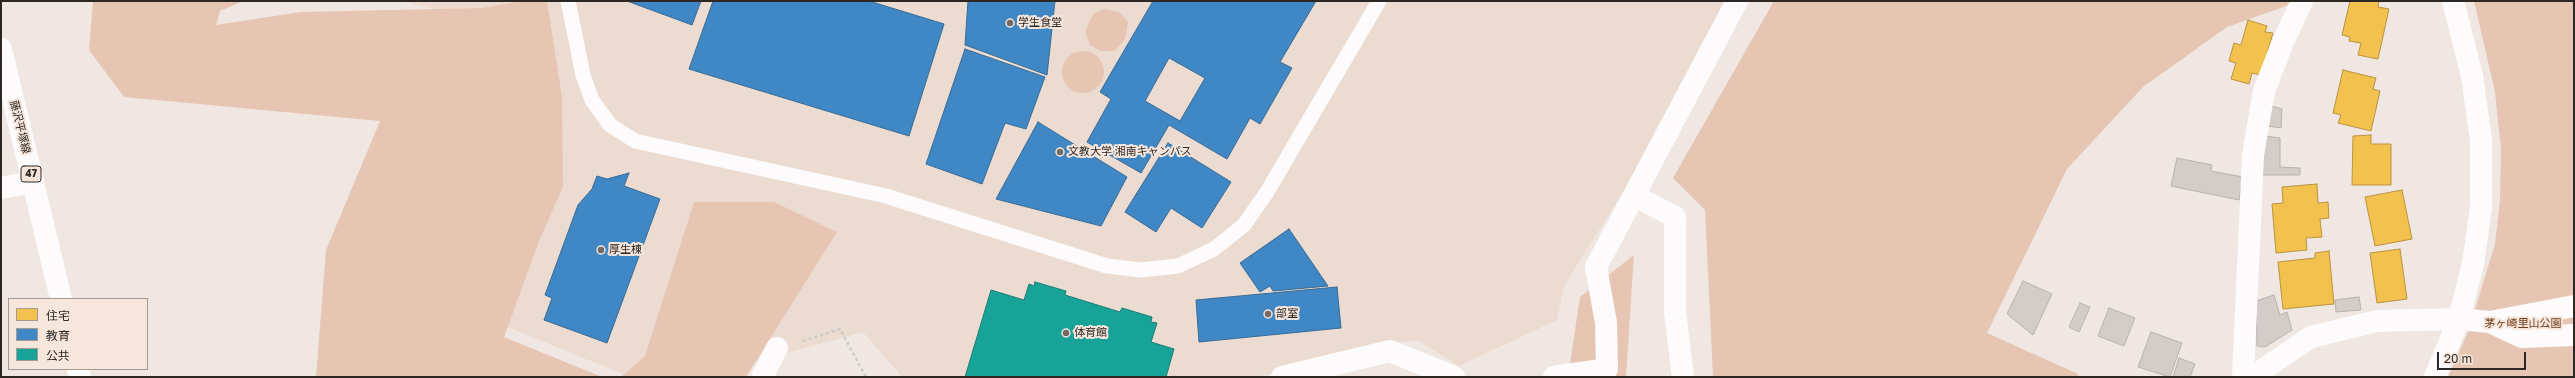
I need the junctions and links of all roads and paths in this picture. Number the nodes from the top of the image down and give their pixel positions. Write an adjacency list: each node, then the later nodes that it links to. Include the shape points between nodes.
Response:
1 (568, 1): 2 (lane, via 583,75 592,100 610,125 635,140 886,196 1107,266 1141,270 1178,266 1214,249 1244,225 1267,192)
2 (1379, 1)
3 (1737, 1): 9 (street)
4 (2302, 1): 22 (street, via 2264,90 2253,155)
5 (2453, 1): 12 (street, via 2472,76 2481,140 2481,207 2473,264)
6 (1, 49): 7 (street, 藤沢平塚線 / 47)
7 (33, 182): 8 (street); 10 (street, 藤沢平塚線 / 47)
8 (1, 188)
9 (1635, 196): 20 (street, via 1596,267 1606,323 1607,369); 21 (street, via 1675,217 1675,312)
10 (61, 298)
11 (2574, 306): 13 (street)
12 (2459, 319): 13 (street); 23 (street, via 2377,321 2311,337); 24 (street)
13 (2490, 322): 14 (street, via 2522,337)
14 (2574, 335)
15 (777, 348): 16 (street); 17 (path, via 840,329)
16 (762, 377)
17 (866, 377)
18 (1282, 377): 19 (street, via 1390,351)
19 (1454, 377)
20 (1554, 377)
21 (1683, 377)
22 (2243, 377)
23 (2252, 377)
24 (2435, 377)

